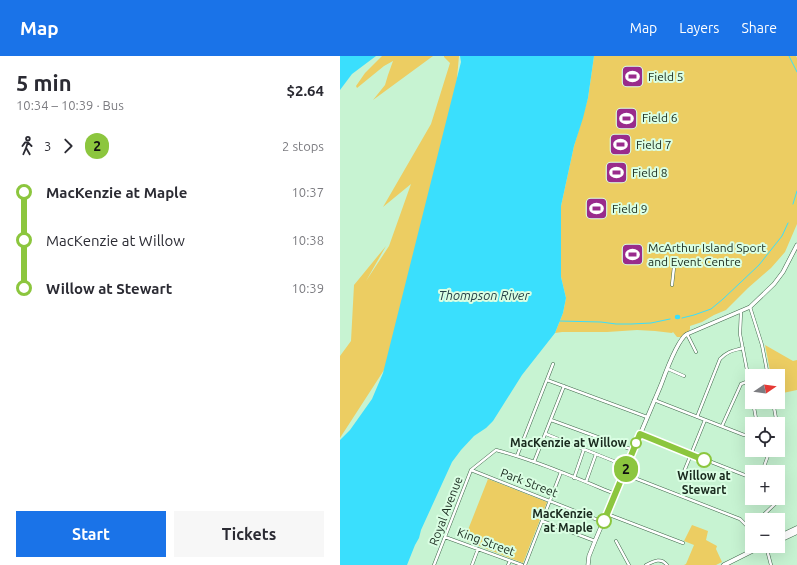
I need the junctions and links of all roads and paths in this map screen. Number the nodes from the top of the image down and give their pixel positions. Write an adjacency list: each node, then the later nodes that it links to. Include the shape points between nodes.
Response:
1 (797, 245): 4 (street, via 774,284)
2 (674, 267): 3 (street)
3 (672, 285)
4 (750, 307): 5 (street); 12 (street)
5 (741, 311): 6 (street); 7 (street, via 740,334)
6 (687, 334): 8 (street); 10 (street, via 683,337)
7 (743, 348): 11 (street); 18 (street, via 730,351 720,359)
8 (696, 352)
9 (553, 364): 14 (street)
10 (668, 369): 13 (street); 17 (street)
11 (747, 369)
12 (767, 369)
13 (684, 376)
14 (547, 380): 16 (street); 30 (street)
15 (745, 382): 22 (street, via 741,384)
16 (564, 386): 19 (street); 20 (street)
17 (654, 400): 18 (street); 19 (street)
18 (697, 416): 21 (street)
19 (647, 418): 24 (street)
20 (551, 420): 23 (street); 27 (street)
21 (706, 420): 22 (street); 29 (street)
22 (722, 426): 25 (street)
23 (546, 434): 26 (street); 31 (street)
24 (640, 434): 27 (street); 29 (street)
25 (745, 435)
26 (584, 449): 28 (street); 38 (street)
27 (633, 450): 32 (street)
28 (596, 454): 32 (street); 39 (street)
29 (691, 455): 36 (street); 37 (street)
30 (517, 456): 31 (street); 33 (street, Royal Avenue, via 496,450)
31 (534, 462): 34 (street)
32 (627, 467): 35 (street)
33 (471, 470): 41 (street, Park Street); 51 (street, Royal Avenue)
34 (561, 472): 38 (street); 41 (street)
35 (624, 474): 40 (street); 47 (street, via 740,519)
36 (683, 474)
37 (745, 475)
38 (574, 478): 39 (street)
39 (586, 482): 40 (street)
40 (615, 494): 44 (street)
41 (550, 501): 45 (street); 46 (street, Park Street)
42 (774, 505): 43 (street)
43 (765, 513)
44 (607, 514): 46 (street); 55 (street)
45 (542, 521): 53 (street); 64 (street)
46 (604, 522): 53 (street)
47 (745, 524)
48 (797, 528): 50 (main road)
49 (797, 532): 52 (main road)
50 (785, 534)
51 (445, 537): 56 (street, King Street); 60 (street, Royal Avenue)
52 (785, 538)
53 (596, 541): 65 (street)
54 (616, 541): 66 (street)
55 (683, 544)
56 (478, 549): 59 (street, King Street); 61 (street)
57 (748, 553): 69 (main road)
58 (768, 553): 70 (street)
59 (510, 561): 62 (street); 63 (street, King Street)
60 (434, 565)
61 (472, 565)
62 (508, 565)
63 (522, 565)
64 (525, 565)
65 (587, 565)
66 (629, 565)
67 (646, 565): 68 (street, via 661,560)
68 (667, 565)
69 (724, 565)
70 (771, 565)

